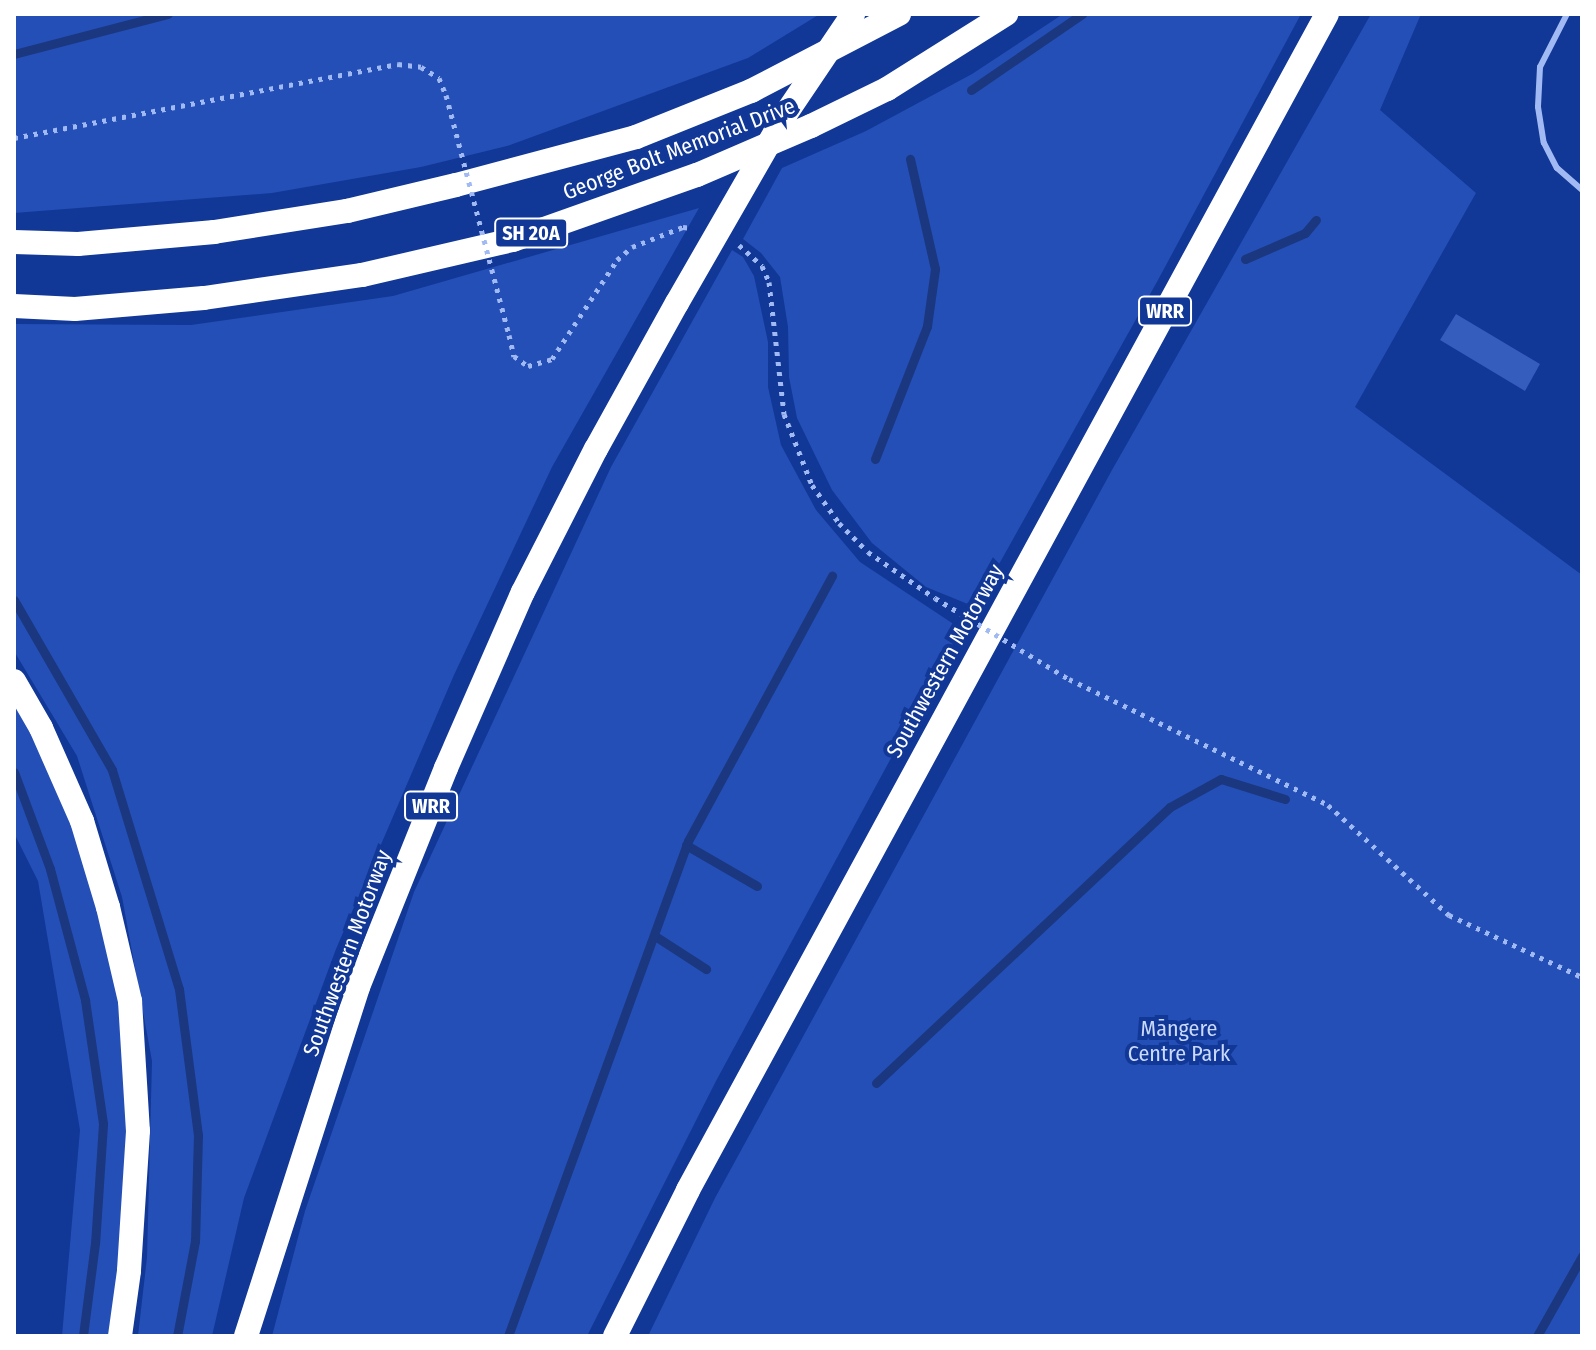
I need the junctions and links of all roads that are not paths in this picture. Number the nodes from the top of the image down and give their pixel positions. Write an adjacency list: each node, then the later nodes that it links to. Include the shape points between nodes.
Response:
1 (853, 14): 11 (highway, Southwestern Motorway / WRR, bridge, via 785,115 677,303 523,592 358,987)
2 (899, 14): 7 (highway, George Bolt Memorial Drive, via 751,91 636,137 456,185 347,211 214,232 78,244)
3 (1006, 14): 8 (highway, George Bolt Memorial Drive / SH 20A, via 887,89 811,126 697,175 513,240 362,275 204,298 75,309)
4 (1327, 14): 12 (highway, Southwestern Motorway / WRR, via 688,1190)
5 (1567, 14): 6 (lane, via 1540,67 1538,107 1544,143 1557,168)
6 (1582, 190)
7 (14, 242)
8 (14, 306)
9 (14, 681): 10 (highway, via 82,821 130,1001 138,1131)
10 (120, 1336)
11 (246, 1336)
12 (615, 1336)

